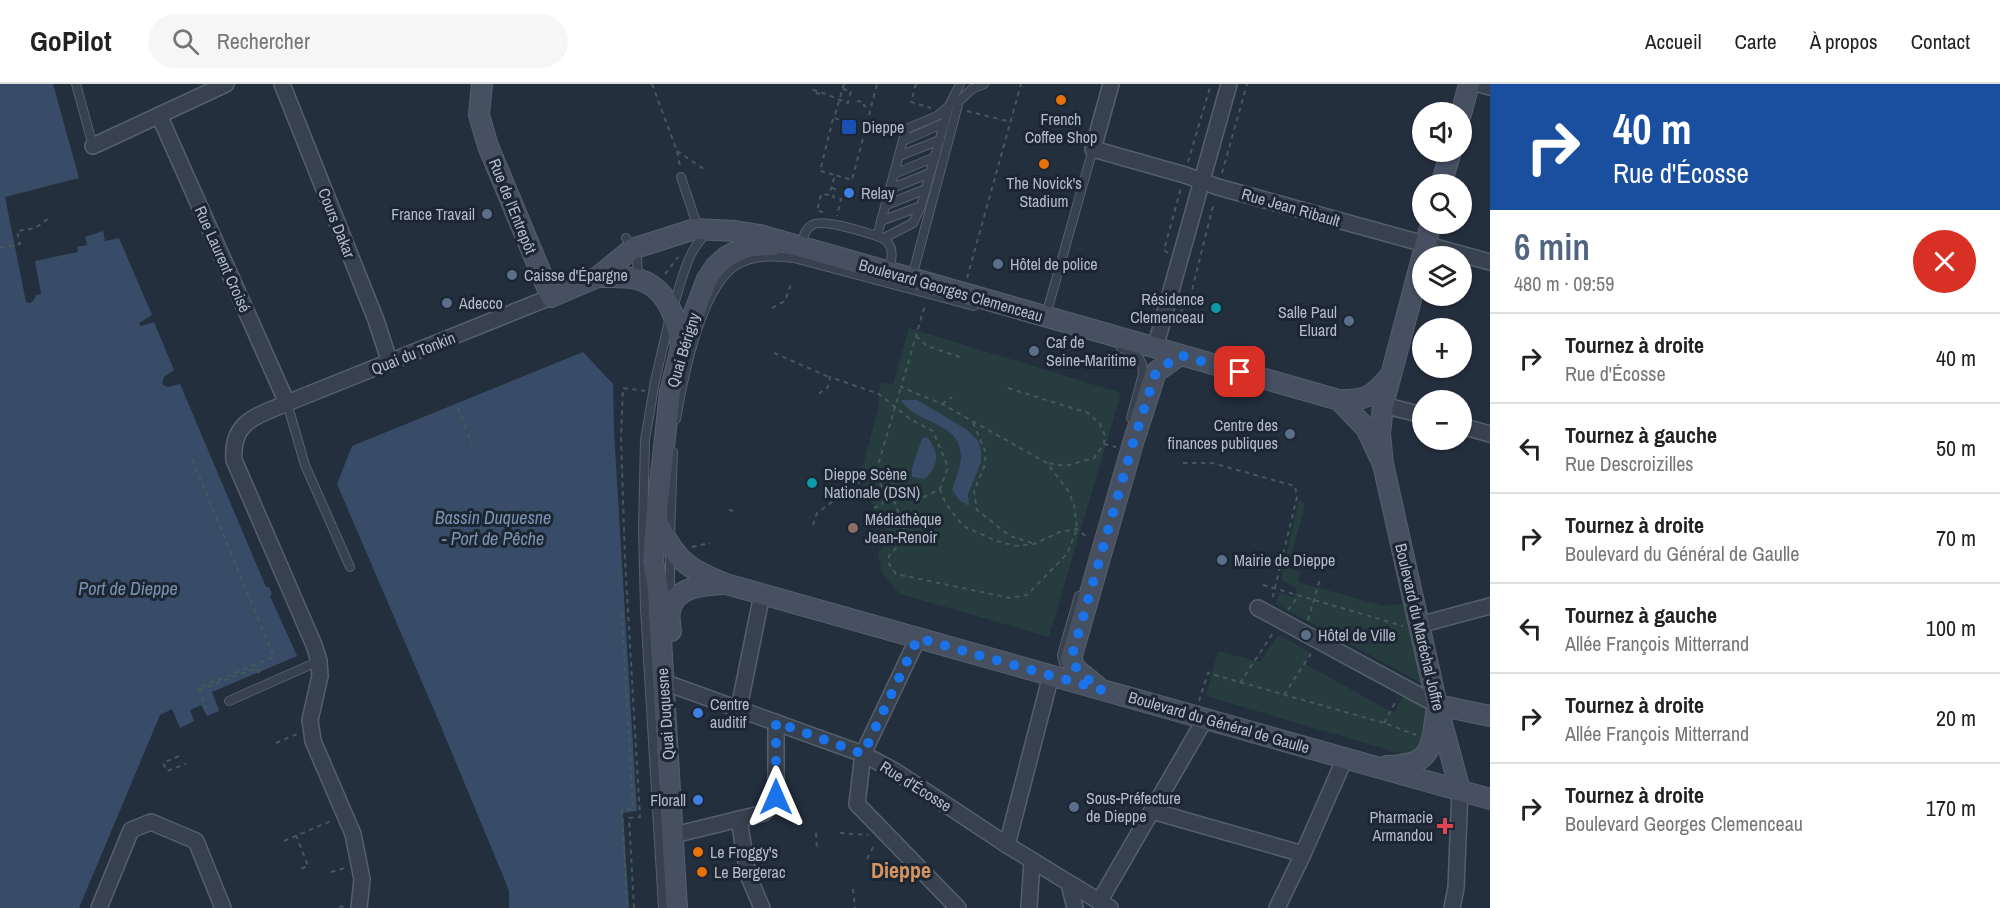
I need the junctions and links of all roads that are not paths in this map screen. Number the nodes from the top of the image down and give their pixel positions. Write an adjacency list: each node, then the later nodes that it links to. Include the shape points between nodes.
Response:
1 (76, 84): 18 (lane)
2 (226, 84): 14 (street)
3 (282, 84): 50 (street, Cours Dakar)
4 (482, 84): 42 (main road, Rue de l'Entrepôt, via 478,115 488,146)
5 (960, 84): 13 (lane)
6 (984, 84): 41 (lane, via 959,101)
7 (1111, 84): 19 (street)
8 (1229, 84): 25 (street)
9 (1470, 84): 12 (main road)
10 (1479, 84): 11 (street)
11 (1490, 87)
12 (1465, 102)
13 (949, 106): 15 (lane); 17 (lane, via 937,116 906,129)
14 (159, 115): 18 (street); 52 (street, Rue Laurent Croisé)
15 (944, 123): 16 (lane); 17 (lane)
16 (940, 140): 20 (lane); 21 (lane)
17 (903, 141): 20 (lane)
18 (93, 146)
19 (1093, 149): 25 (street, Rue Jean Ribault); 45 (lane)
20 (899, 156): 22 (lane)
21 (935, 157): 22 (lane); 23 (lane)
22 (894, 174): 26 (lane)
23 (930, 174): 26 (lane); 27 (lane)
24 (681, 177): 31 (lane, via 696,222)
25 (1202, 181): 35 (street, Rue Jean Ribault); 48 (street)
26 (890, 189): 28 (lane)
27 (926, 189): 28 (lane); 29 (lane)
28 (886, 205): 30 (lane)
29 (921, 206): 30 (lane); 33 (lane, via 912,223)
30 (881, 221): 33 (lane)
31 (704, 229): 34 (main road, Quai du Tonkin); 36 (main road, Quai du Tonkin, via 760,236); 44 (lane, via 689,258)
32 (1428, 234): 35 (main road, Boulevard du Maréchal Joffre)
33 (881, 237): 36 (lane, via 825,222 815,223); 38 (lane, via 892,252)
34 (629, 243): 39 (main road, Quai du Tonkin); 40 (lane, via 638,264)
35 (1425, 244): 37 (street, Rue Jean Ribault); 51 (main road, Boulevard du Maréchal Joffre)
36 (796, 246): 38 (main road, Boulevard Georges Clemenceau); 47 (main road, Quai Bérigny, via 753,246 726,257 707,279)
37 (1490, 262)
38 (889, 273): 41 (main road, Boulevard Georges Clemenceau)
39 (598, 277): 40 (main road, Quai du Tonkin); 42 (main road, Quai du Tonkin)
40 (638, 279): 44 (main road, via 653,287)
41 (911, 279): 45 (main road, Boulevard Georges Clemenceau)
42 (551, 297): 50 (street, Quai du Tonkin)
43 (984, 309): 62 (lane, via 783,257 747,260 727,273 703,317 683,376 671,479)
44 (672, 310): 47 (main road); 100 (lane, via 645,440 643,528)
45 (1045, 317): 48 (main road, Boulevard Georges Clemenceau)
46 (1117, 346): 56 (lane, via 1136,353 1143,367)
47 (681, 347): 61 (main road, Quai Bérigny, via 670,392)
48 (1155, 348): 49 (main road, Boulevard Georges Clemenceau)
49 (1180, 355): 53 (main road, Boulevard Georges Clemenceau); 77 (main road, via 1156,372 1071,659 1076,669)
50 (390, 363): 52 (street, Quai du Tonkin)
51 (1388, 378): 53 (main road, via 1375,393); 54 (main road, Boulevard du Maréchal Joffre)
52 (287, 403): 64 (lane, via 305,465); 73 (street, Quai du Tonkin, via 247,421 236,438 234,460)
53 (1345, 405): 60 (main road, Boulevard du Maréchal Joffre, via 1366,428)
54 (1383, 405): 55 (street); 60 (main road, Boulevard du Maréchal Joffre)
55 (1412, 412)
56 (1130, 422)
57 (1472, 429): 59 (street)
58 (1127, 431): 63 (lane)
59 (1490, 434)
60 (1383, 464): 71 (main road, Boulevard du Maréchal Joffre)
61 (656, 520): 62 (main road, Boulevard du Général de Gaulle); 101 (main road, Quai Duquesne, via 653,561 658,589)
62 (670, 547): 65 (main road, Boulevard du Général de Gaulle, via 691,569); 69 (lane)
63 (1088, 566)
64 (350, 567)
65 (726, 584): 67 (main road, Boulevard du Général de Gaulle); 69 (main road, via 690,589 679,596)
66 (1082, 588): 75 (lane, via 1062,654)
67 (762, 594): 72 (main road, Boulevard du Général de Gaulle); 80 (street)
68 (1490, 606): 71 (street)
69 (670, 610): 76 (main road, Quai Duquesne)
70 (1269, 614): 79 (street)
71 (1420, 628): 79 (main road, Boulevard du Maréchal Joffre)
72 (918, 638): 74 (main road, Boulevard du Général de Gaulle); 84 (street)
73 (319, 661): 78 (lane); 99 (street, via 320,676 310,720 313,741 353,834 362,879)
74 (1051, 675): 75 (main road, Boulevard du Général de Gaulle); 92 (street)
75 (1074, 681): 77 (main road, Boulevard du Général de Gaulle)
76 (672, 685): 80 (street, Rue d'Écosse); 91 (main road, Quai Duquesne)
77 (1102, 690): 82 (main road, Boulevard du Général de Gaulle)
78 (229, 701)
79 (1437, 705): 81 (main road); 86 (main road, via 1432,742 1421,759 1408,766); 87 (main road, Boulevard du Maréchal Joffre)
80 (739, 708): 83 (street, Rue d'Écosse)
81 (1490, 716)
82 (1200, 717): 85 (main road, Boulevard du Général de Gaulle); 89 (street)
83 (776, 722): 84 (street, Rue d'Écosse); 90 (street, via 776,797 764,813)
84 (863, 754): 92 (street, Rue d'Écosse); 104 (street, via 857,804)
85 (1345, 758): 86 (main road, Boulevard du Général de Gaulle); 93 (street)
86 (1374, 766): 87 (main road, Boulevard du Général de Gaulle)
87 (1460, 790): 88 (main road, Boulevard du Général de Gaulle); 108 (street)
88 (1490, 799)
89 (1152, 811): 93 (street); 96 (street)
90 (739, 819): 91 (street); 103 (street, via 748,875)
91 (682, 833): 102 (main road, Quai Duquesne)
92 (1007, 845): 94 (street, Rue d'Écosse)
93 (1303, 854): 107 (street)
94 (1032, 861): 95 (street, Rue d'Écosse); 105 (street)
95 (1069, 884): 96 (street, Rue d'Écosse); 106 (street)
96 (1104, 905)
97 (99, 908): 98 (street, via 131,830 151,822 196,841)
98 (223, 908)
99 (360, 908)
100 (663, 908)
101 (677, 908)
102 (685, 908)
103 (762, 908)
104 (957, 908)
105 (1029, 908)
106 (1076, 908)
107 (1277, 908)
108 (1452, 908)

